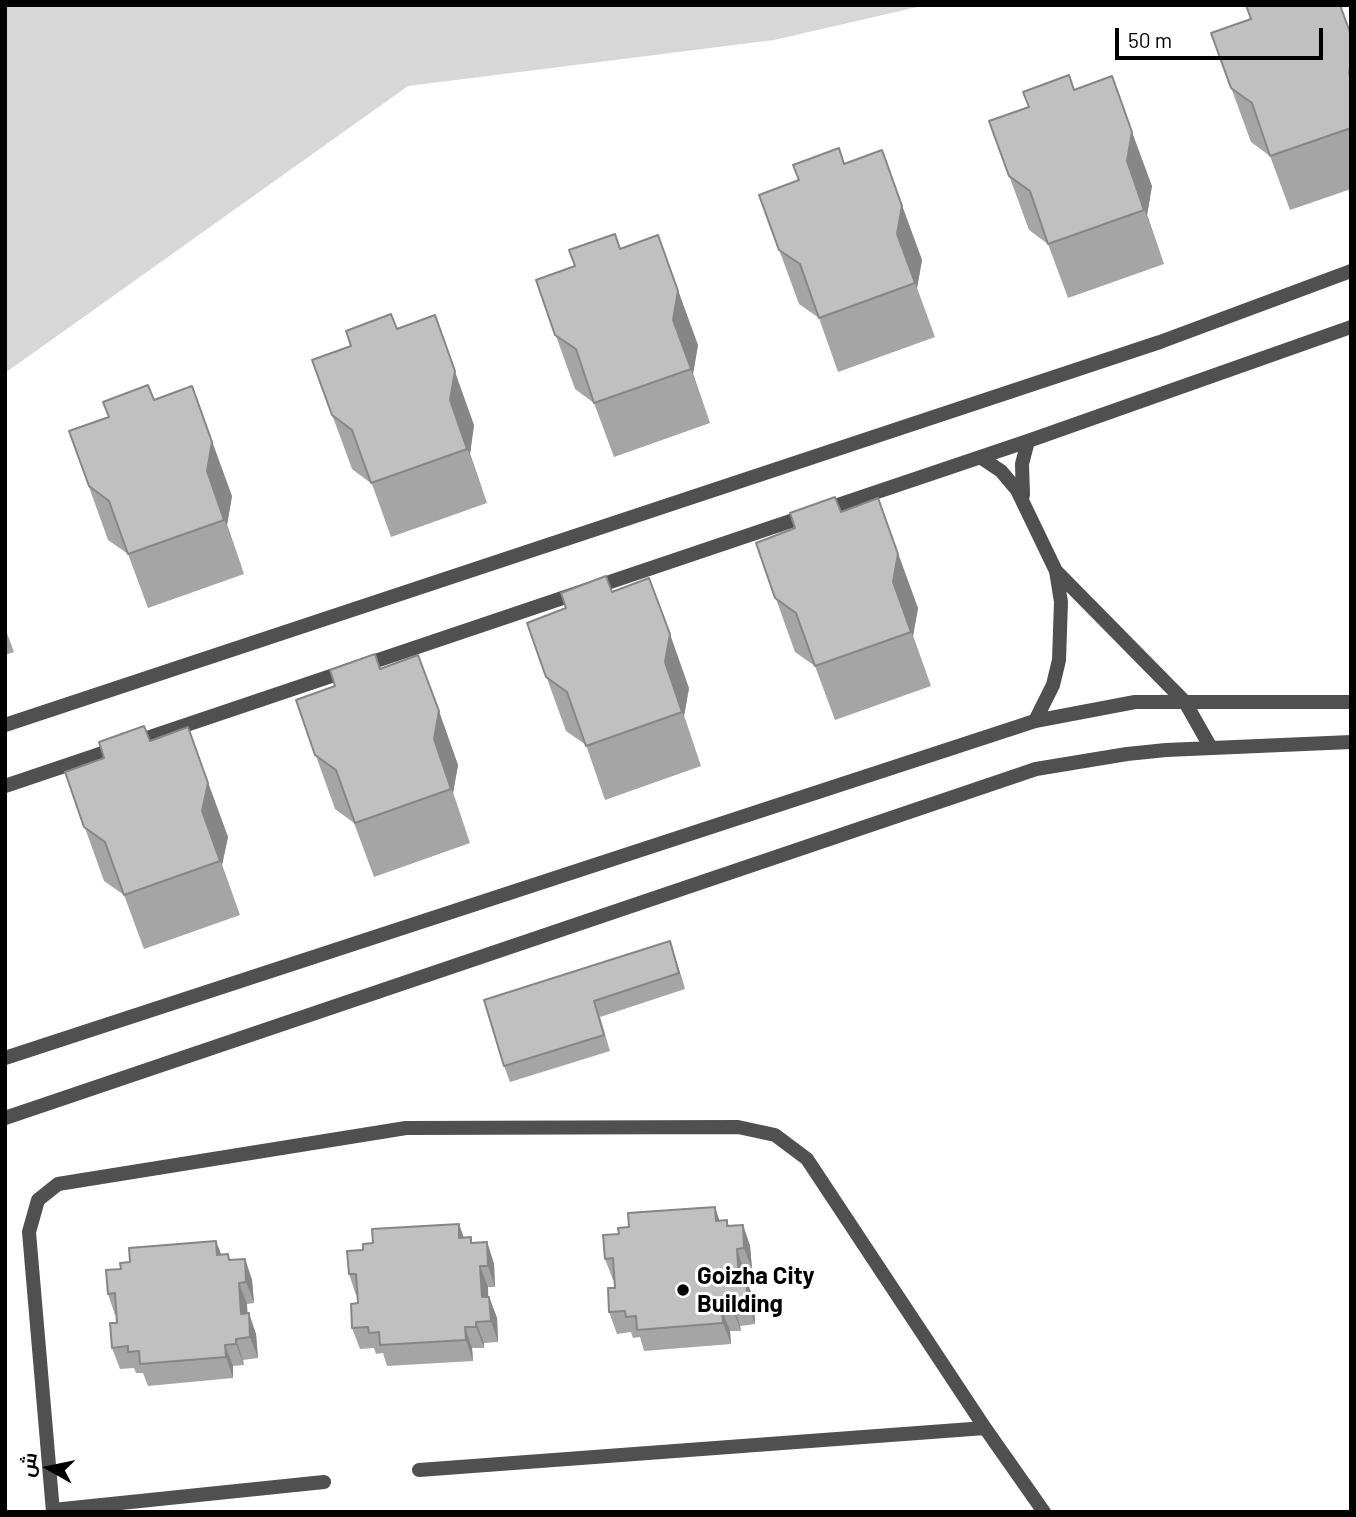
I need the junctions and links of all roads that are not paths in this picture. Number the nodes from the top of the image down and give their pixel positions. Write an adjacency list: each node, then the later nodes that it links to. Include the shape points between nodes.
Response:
1 (1351, 271): 10 (street, via 1160,342)
2 (1351, 327): 3 (street)
3 (1028, 441): 4 (street); 5 (street, via 1022,464)
4 (981, 457): 5 (street, via 1010,480); 13 (street)
5 (1023, 500): 6 (street)
6 (1056, 571): 7 (street); 9 (street, via 1061,602 1059,660 1053,685)
7 (1185, 702): 8 (street); 9 (street, via 1135,702); 12 (street)
8 (1351, 702)
9 (1035, 721): 14 (street)
10 (5, 725)
11 (1351, 742): 12 (street)
12 (1210, 748): 15 (street, via 1127,754 1036,769)
13 (5, 786)
14 (5, 1058)
15 (5, 1118)
16 (985, 1428): 17 (street); 19 (street, via 807,1159 775,1135 738,1127 407,1128 58,1184 38,1200 29,1232); 20 (street)
17 (419, 1470)
18 (324, 1482): 19 (street)
19 (53, 1511)
20 (1044, 1512)

